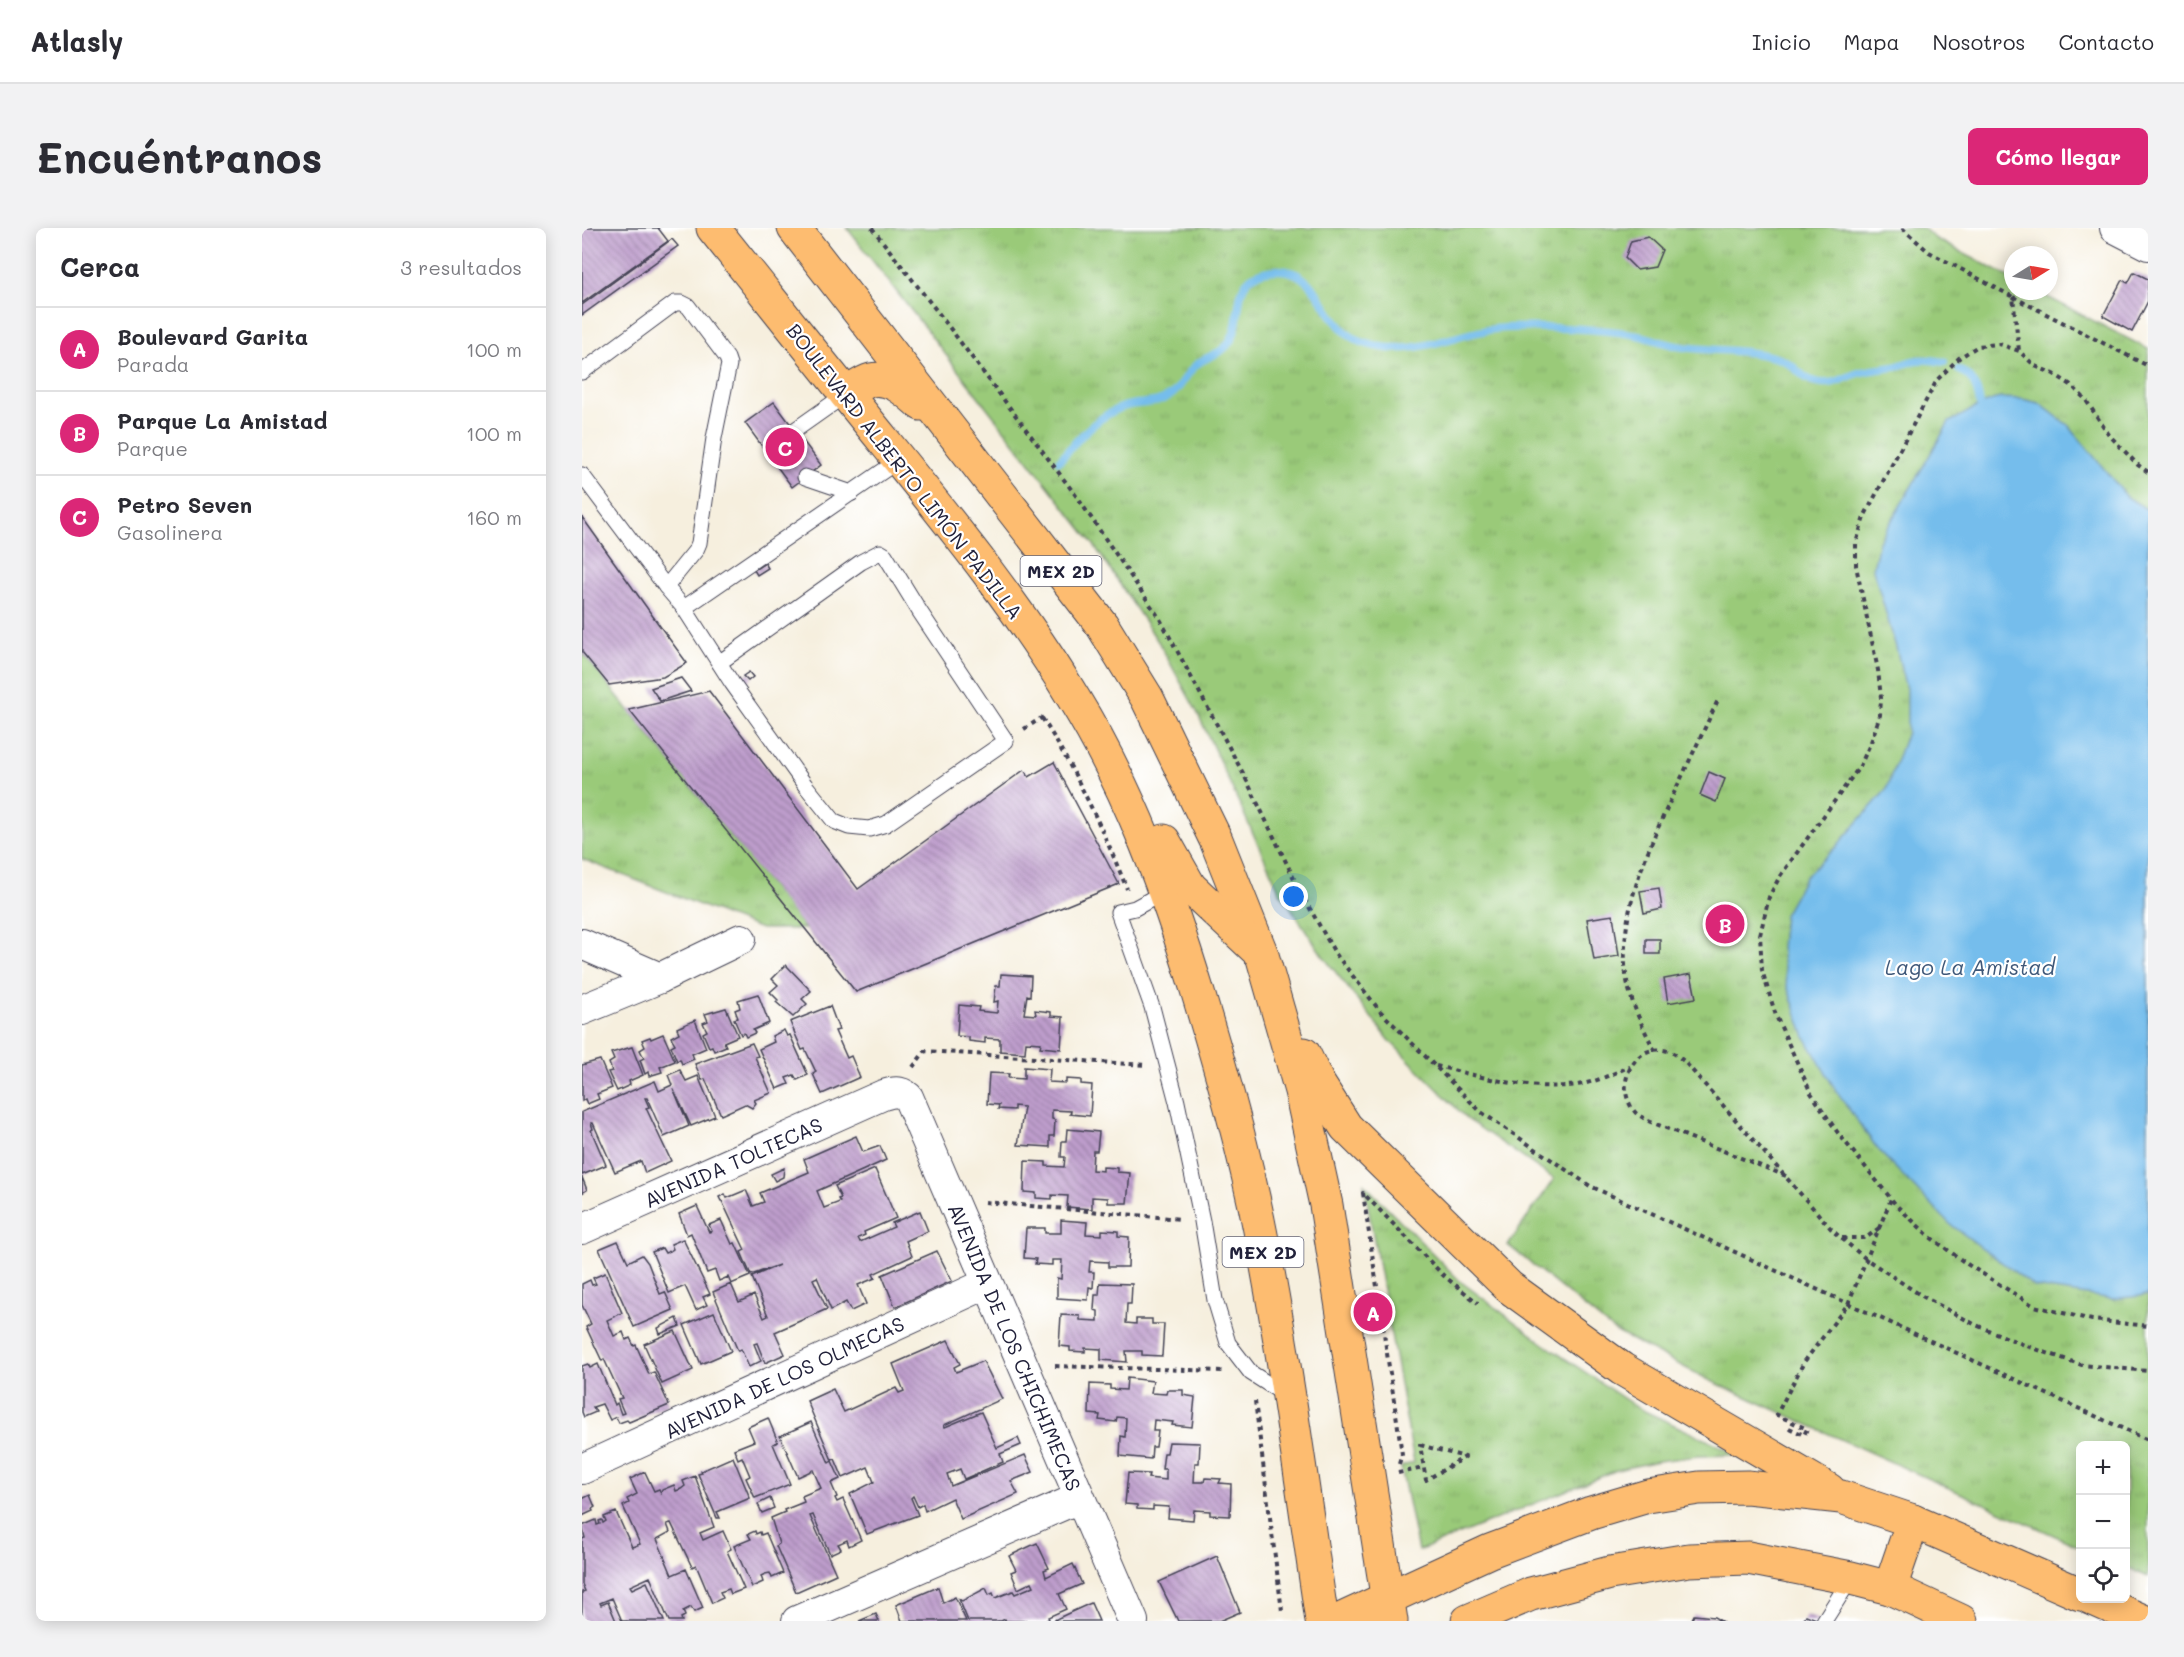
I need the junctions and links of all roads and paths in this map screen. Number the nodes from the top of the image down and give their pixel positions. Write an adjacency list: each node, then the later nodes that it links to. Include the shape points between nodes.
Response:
1 (713, 228): 13 (highway, BOULEVARD ALBERTO LIMÓN PADILLA / MEX 2D)
2 (794, 228): 15 (highway, MEX 2D)
3 (872, 228): 37 (path, via 1070,488 1153,609 1335,953 1380,1011)
4 (1902, 228): 7 (path, via 1929,252)
5 (2115, 228): 6 (street)
6 (2148, 245)
7 (2004, 292)
8 (2013, 300): 10 (path)
9 (2019, 300): 11 (path)
10 (2019, 351): 17 (path, via 2085,399 2110,436); 41 (path, via 1999,344 1978,346 1937,380 1864,517 1856,543 1856,566 1878,670 1880,715 1860,766 1768,897 1760,935 1762,970 1776,1016 1811,1093)
11 (2148, 366)
12 (582, 372): 21 (lane, via 675,303 688,306 727,358 729,370 714,438 699,543)
13 (846, 394): 14 (lane); 15 (highway, via 870,380 886,381 901,387); 16 (highway, BOULEVARD ALBERTO LIMÓN PADILLA / MEX 2D)
14 (795, 430)
15 (956, 435): 31 (highway, MEX 2D, via 1102,625 1146,698 1216,840)
16 (899, 460): 20 (lane); 23 (highway, BOULEVARD ALBERTO LIMÓN PADILLA / MEX 2D, via 963,538)
17 (2148, 472)
18 (582, 475): 21 (lane)
19 (805, 477): 20 (lane)
20 (852, 494): 22 (lane)
21 (666, 587): 22 (lane)
22 (684, 608): 24 (lane)
23 (1039, 645): 25 (highway, BOULEVARD ALBERTO LIMÓN PADILLA / MEX 2D); 31 (highway, via 1097,714 1190,887)
24 (719, 663): 27 (lane, via 805,785 834,821 849,827 869,829 886,824); 27 (lane, via 880,552)
25 (1075, 699): 27 (path); 28 (highway, BOULEVARD ALBERTO LIMÓN PADILLA / MEX 2D, via 1131,805)
26 (1718, 700): 35 (path, via 1641,869 1626,922 1625,967 1635,1011)
27 (1006, 741)
28 (1166, 891): 36 (lane, via 1135,908 1118,912 1152,1007); 55 (highway, BOULEVARD ALBERTO LIMÓN PADILLA / MEX 2D, via 1236,1125 1260,1234)
29 (741, 939): 32 (street)
30 (582, 944): 32 (street)
31 (1262, 955): 33 (highway, MEX 2D)
32 (660, 978): 34 (street)
33 (1272, 987): 57 (highway, via 1318,1083 1346,1127 1509,1287 1622,1369); 69 (highway, MEX 2D, via 1301,1091 1326,1205)
34 (582, 1010)
35 (1655, 1050): 38 (path, via 1642,1053); 40 (path, via 1672,1052 1684,1061)
36 (1168, 1066): 39 (path, via 925,1052); 43 (lane)
37 (1435, 1066): 38 (path, via 1534,1086 1577,1085); 49 (path, via 1481,1112 1590,1186)
38 (1630, 1066): 40 (path, via 1624,1083 1635,1112)
39 (889, 1093): 42 (street, AVENIDA DE LOS CHICHIMECAS, via 902,1092 908,1097); 44 (street, AVENIDA TOLTECAS)
40 (1786, 1176): 46 (path)
41 (1891, 1198): 45 (path); 51 (path, via 1930,1237 2034,1306 2092,1320)
42 (951, 1199): 43 (path); 48 (street, AVENIDA DE LOS CHICHIMECAS)
43 (1202, 1221): 54 (lane, via 1215,1300 1228,1343)
44 (582, 1228)
45 (1879, 1228): 46 (path, via 1866,1238 1844,1239); 47 (path)
46 (1834, 1232): 47 (path)
47 (1866, 1259): 49 (path); 53 (path, via 1922,1296 2027,1347 2082,1365)
48 (986, 1284): 52 (street, AVENIDA DE LOS CHICHIMECAS); 59 (street, AVENIDA DE LOS OLMECAS)
49 (1848, 1304): 56 (path); 57 (path, via 1804,1362 1777,1415 1807,1429 1804,1435 1774,1422)
50 (1486, 1310): 61 (path, via 1444,1276 1363,1193 1402,1454)
51 (2148, 1326)
52 (1021, 1364): 54 (path); 63 (street, AVENIDA DE LOS CHICHIMECAS)
53 (2148, 1371)
54 (1251, 1372): 55 (lane)
55 (1288, 1396): 72 (highway, BOULEVARD ALBERTO LIMÓN PADILLA / MEX 2D)
56 (2148, 1440)
57 (1760, 1449): 62 (highway)
58 (1424, 1468): 58 (path, via 1426,1480 1465,1457 1420,1445); 60 (path)
59 (582, 1469)
60 (1414, 1470)
61 (1396, 1473)
62 (1841, 1497): 64 (highway); 69 (highway, via 1747,1487 1699,1488 1648,1496 1490,1551)
63 (1079, 1498): 70 (street); 71 (street, AVENIDA DE LOS CHICHIMECAS)
64 (1913, 1521): 66 (highway); 67 (highway)
65 (1851, 1578): 66 (highway); 74 (highway, via 1748,1558 1689,1560 1610,1573 1531,1594); 75 (lane)
66 (1890, 1588): 76 (highway)
67 (2076, 1592)
68 (2100, 1603): 77 (highway)
69 (1390, 1609): 73 (highway)
70 (797, 1621)
71 (1133, 1621)
72 (1322, 1621)
73 (1338, 1621)
74 (1468, 1621)
75 (1824, 1621)
76 (1961, 1621)
77 (2143, 1621)

